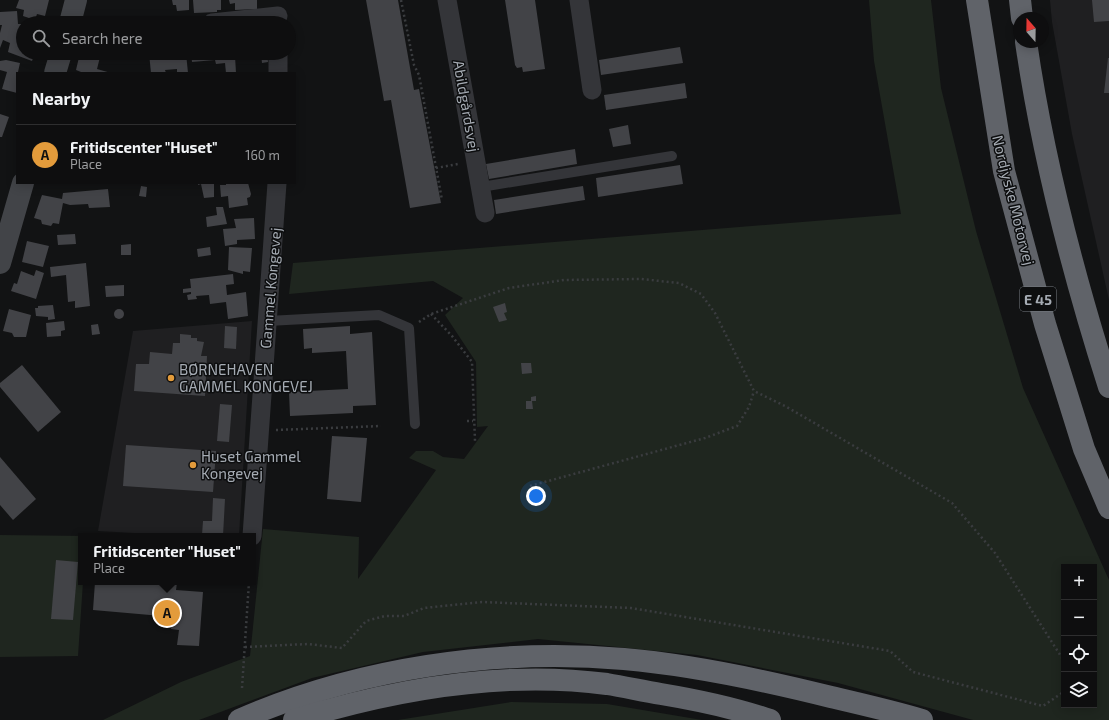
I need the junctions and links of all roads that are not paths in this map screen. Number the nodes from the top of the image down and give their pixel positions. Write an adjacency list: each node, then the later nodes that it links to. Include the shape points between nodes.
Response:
1 (76, 0): 9 (main road)
2 (447, 0): 21 (street, Abildgårdsvej)
3 (579, 0): 17 (street)
4 (967, 0): 16 (highway)
5 (976, 0): 16 (highway, Nordjyske Motorvej / E 45)
6 (1020, 0): 7 (highway)
7 (1021, 12)
8 (279, 13): 10 (street)
9 (72, 16)
10 (259, 16)
11 (1027, 48): 25 (highway, E 45, via 1052,184 1082,300)
12 (59, 60): 14 (main road)
13 (278, 60): 15 (street)
14 (55, 72)
15 (278, 72)
16 (989, 84): 27 (highway, Nordjyske Motorvej / E 45, via 1004,171 1045,324 1084,448)
17 (592, 90)
18 (672, 156): 21 (lane)
19 (23, 184): 23 (main road)
20 (277, 184): 24 (street, Gammel Kongevej)
21 (481, 187): 22 (street, Abildgårdsvej)
22 (485, 213)
23 (0, 262)
24 (268, 321): 26 (lane, via 379,315 409,328); 28 (street, Gammel Kongevej)
25 (1109, 386)
26 (416, 424)
27 (1109, 508)
28 (252, 533)
29 (239, 720): 32 (highway, via 315,692 375,676 475,660 561,656 685,666 786,686)
30 (294, 720): 31 (highway, via 348,703 412,690 476,682 541,680 606,684 688,699)
31 (770, 720)
32 (922, 720)

